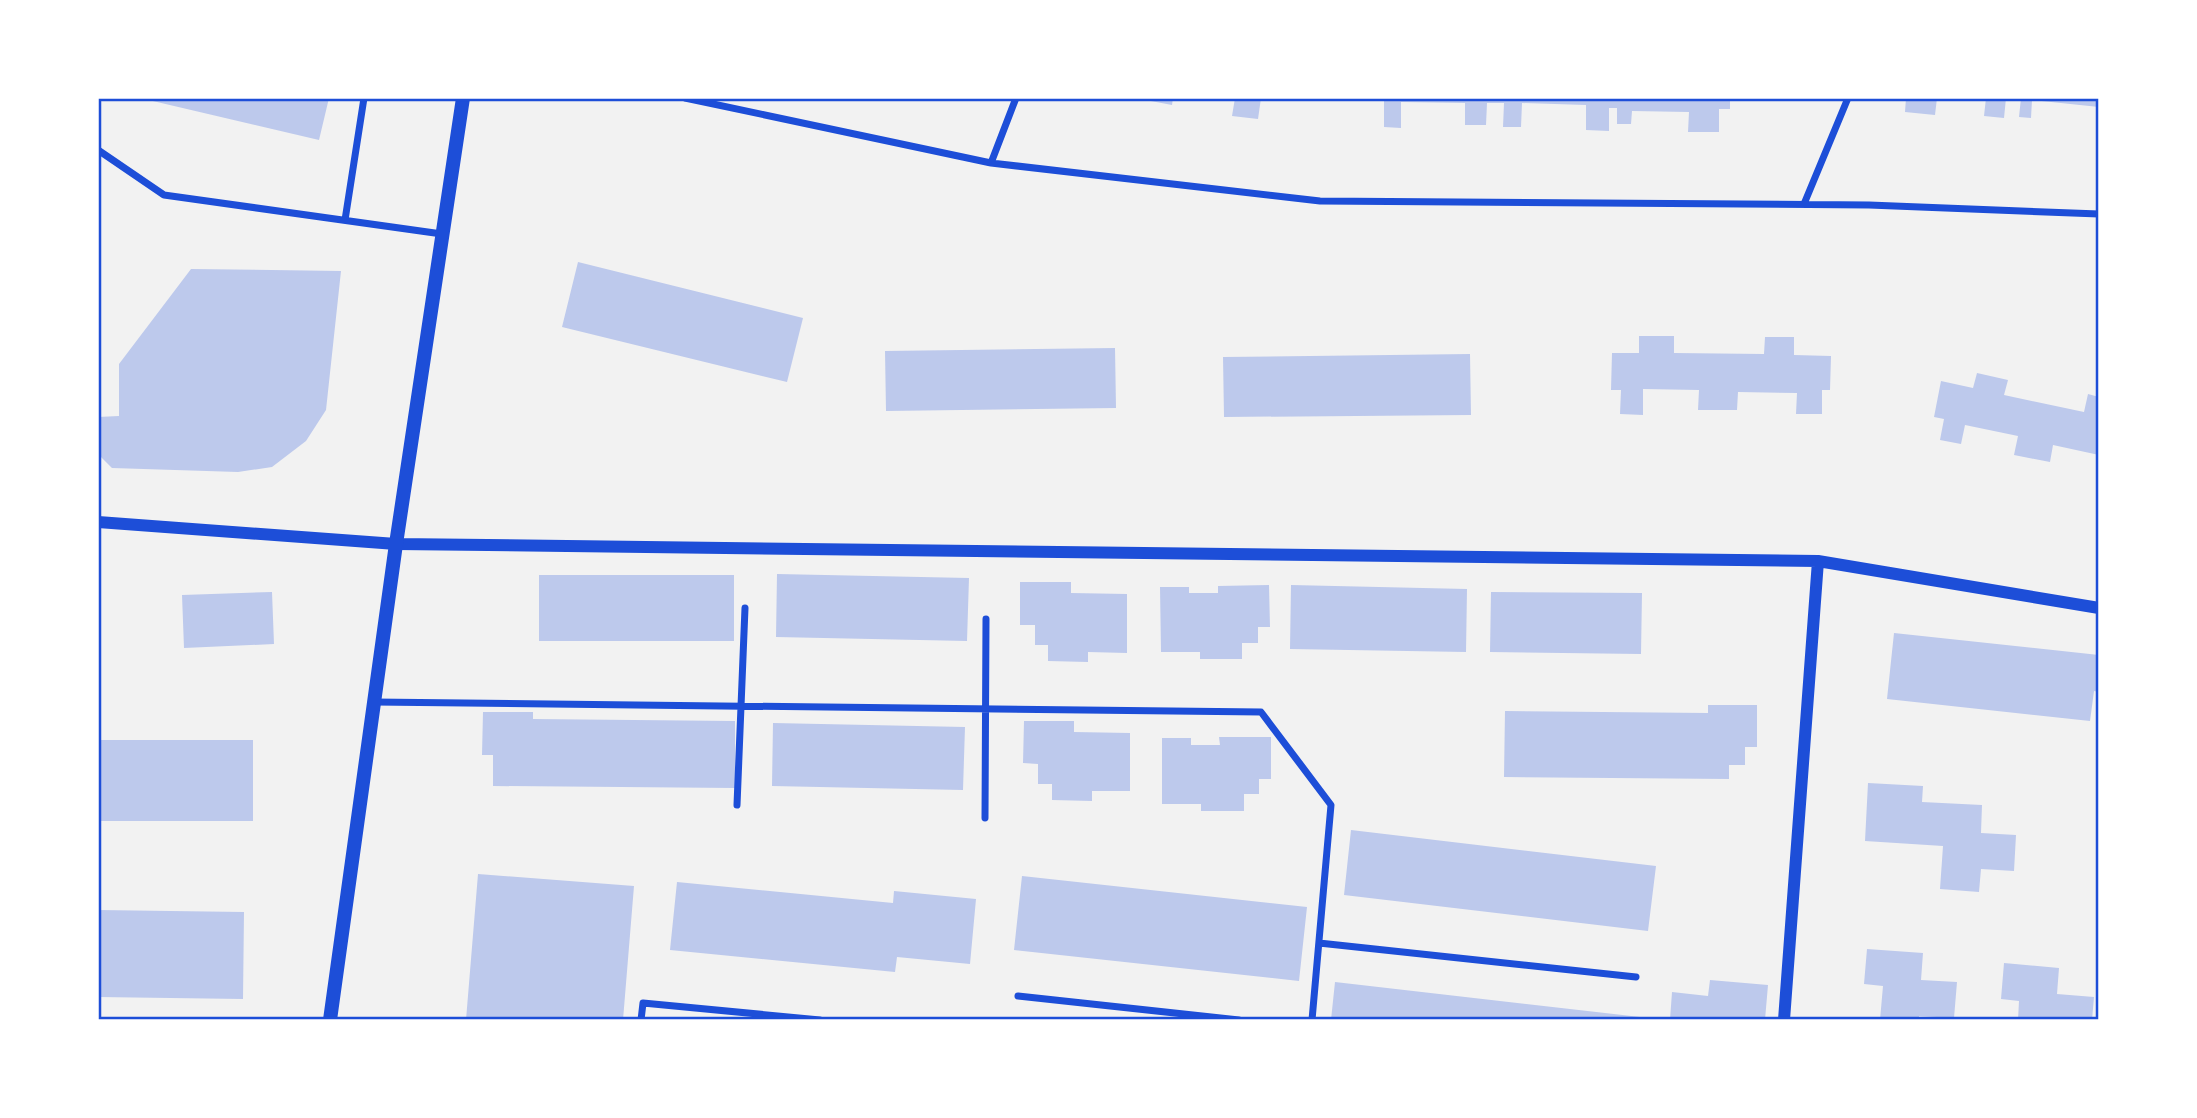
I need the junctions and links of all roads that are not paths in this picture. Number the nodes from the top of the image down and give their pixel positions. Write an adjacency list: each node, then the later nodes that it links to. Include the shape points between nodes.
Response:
1 (363, 98): 10 (street)
2 (463, 98): 11 (main road)
3 (685, 98): 7 (street)
4 (1016, 98): 7 (street)
5 (1847, 98): 8 (street)
6 (98, 150): 10 (street, via 164,195)
7 (991, 163): 8 (street, via 1320,201)
8 (1804, 204): 9 (street)
9 (2099, 214)
10 (345, 220): 11 (street)
11 (443, 234): 13 (main road)
12 (98, 522): 13 (street)
13 (396, 544): 14 (street); 18 (main road)
14 (1818, 561): 16 (street); 31 (street)
15 (745, 608): 19 (street)
16 (2099, 608)
17 (986, 619): 20 (street)
18 (374, 702): 19 (street); 26 (main road)
19 (741, 706): 20 (street); 21 (street)
20 (985, 709): 22 (street); 23 (street, via 1261,712 1331,805)
21 (737, 805)
22 (985, 818)
23 (1319, 943): 24 (street); 30 (street)
24 (1636, 977)
25 (1018, 996): 29 (street)
26 (330, 1020)
27 (641, 1020): 28 (street, via 643,1003)
28 (820, 1020)
29 (1239, 1020)
30 (1312, 1020)
31 (1784, 1020)

